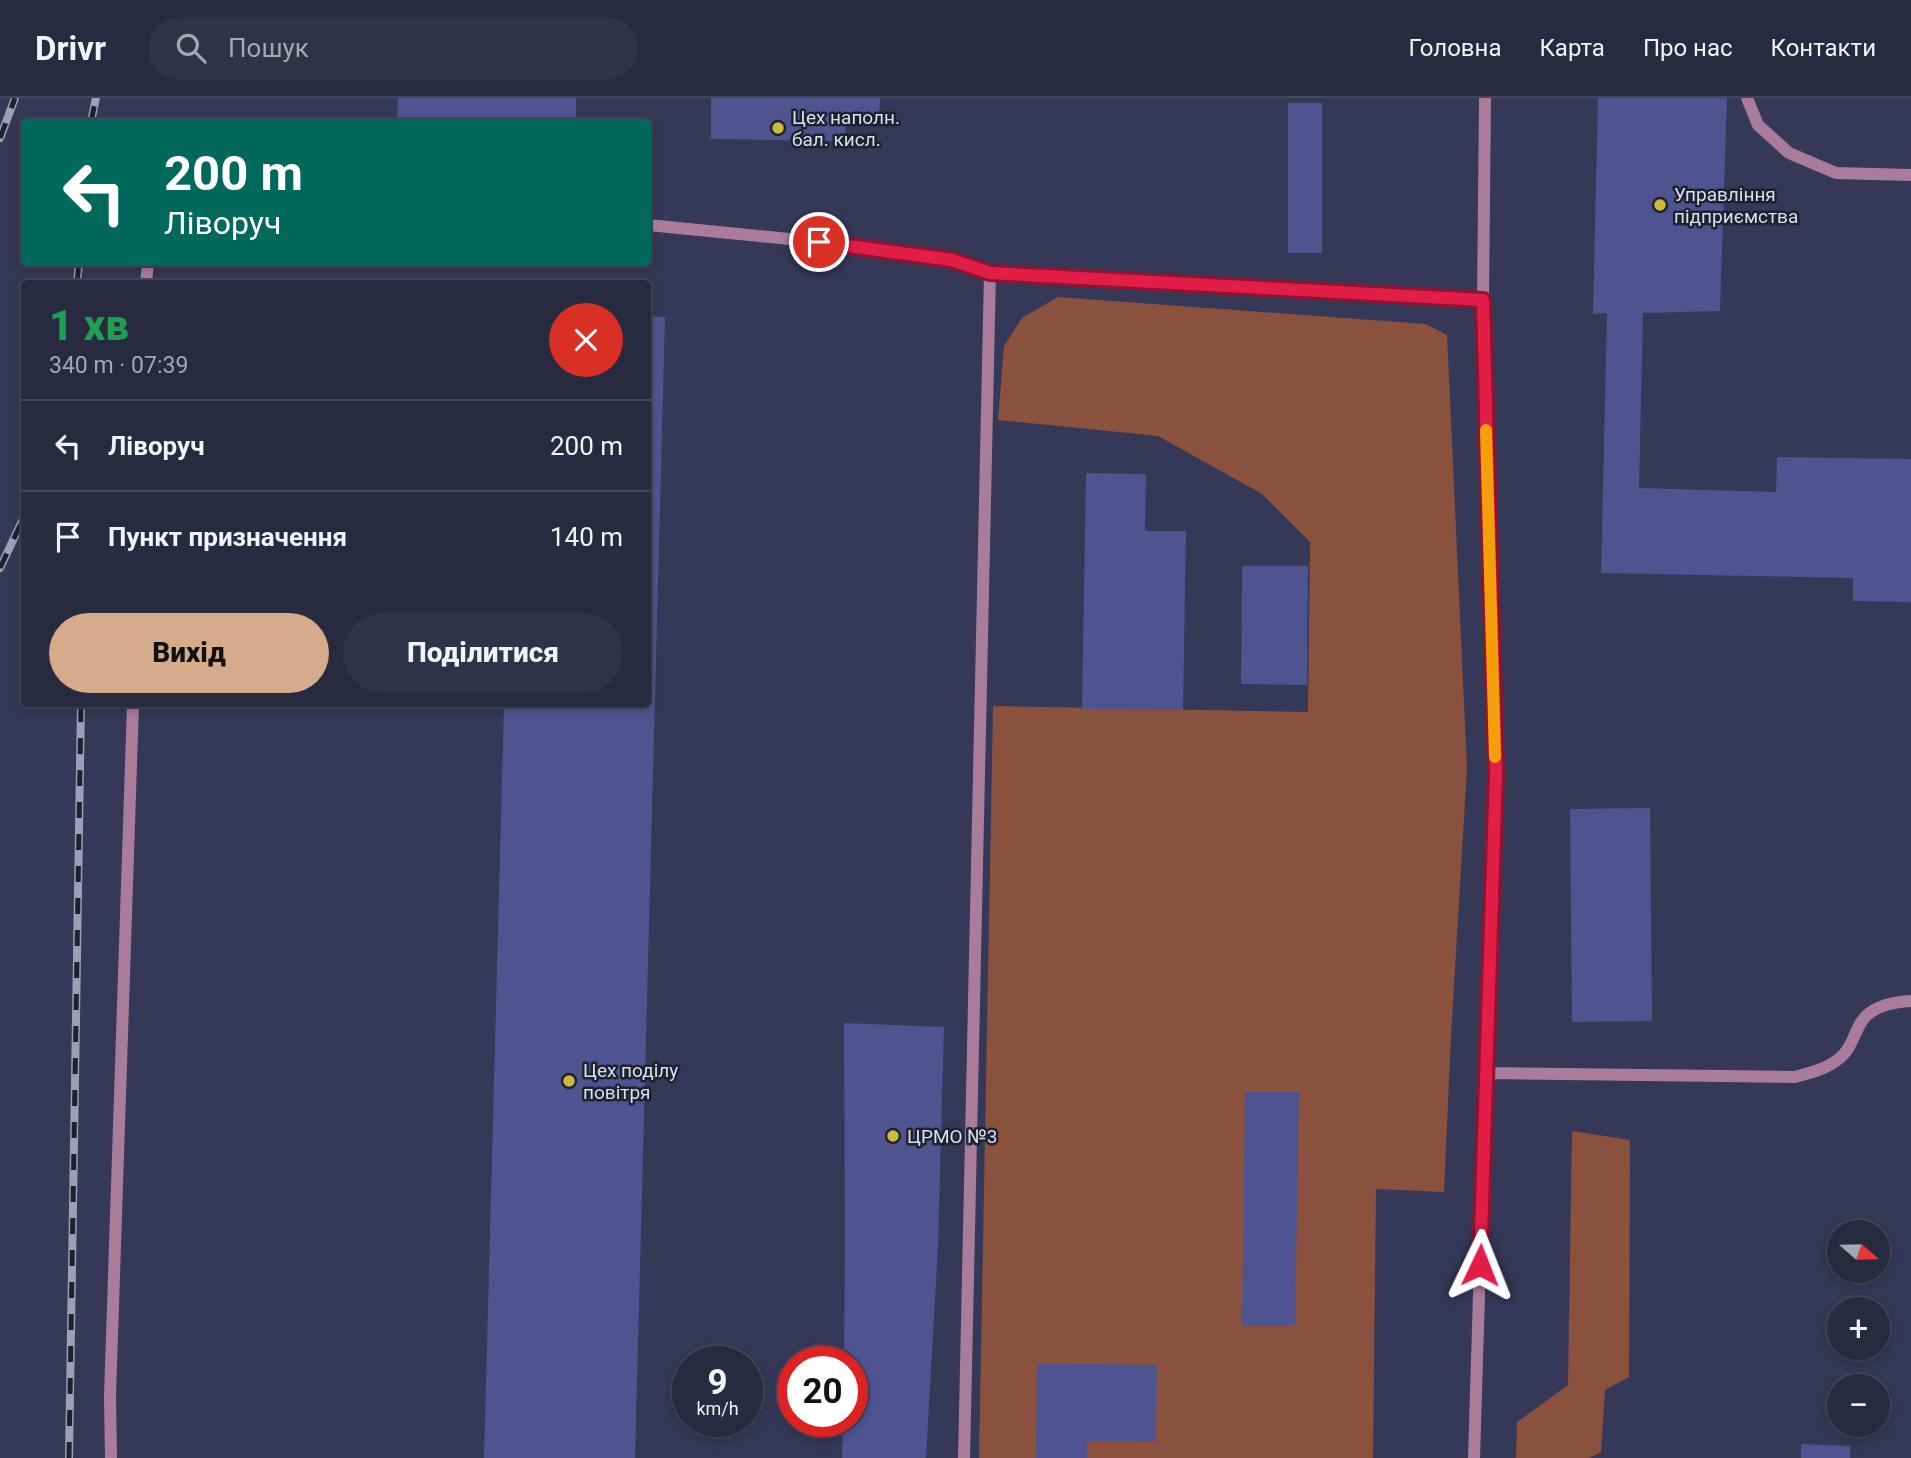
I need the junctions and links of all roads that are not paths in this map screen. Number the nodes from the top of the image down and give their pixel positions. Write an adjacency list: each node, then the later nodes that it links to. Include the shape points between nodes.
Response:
1 (1485, 98): 6 (lane)
2 (1746, 98): 3 (lane, via 1758,125 1789,153 1836,173)
3 (1911, 175)
4 (651, 225): 5 (lane, via 939,258)
5 (990, 273): 6 (lane); 11 (lane)
6 (1483, 300): 9 (lane, via 1496,773)
7 (133, 707): 10 (lane)
8 (1911, 1001): 9 (lane, via 1876,1009 1863,1020 1843,1054 1817,1071 1795,1077)
9 (1486, 1073): 12 (lane)
10 (111, 1458)
11 (964, 1458)
12 (1474, 1458)

